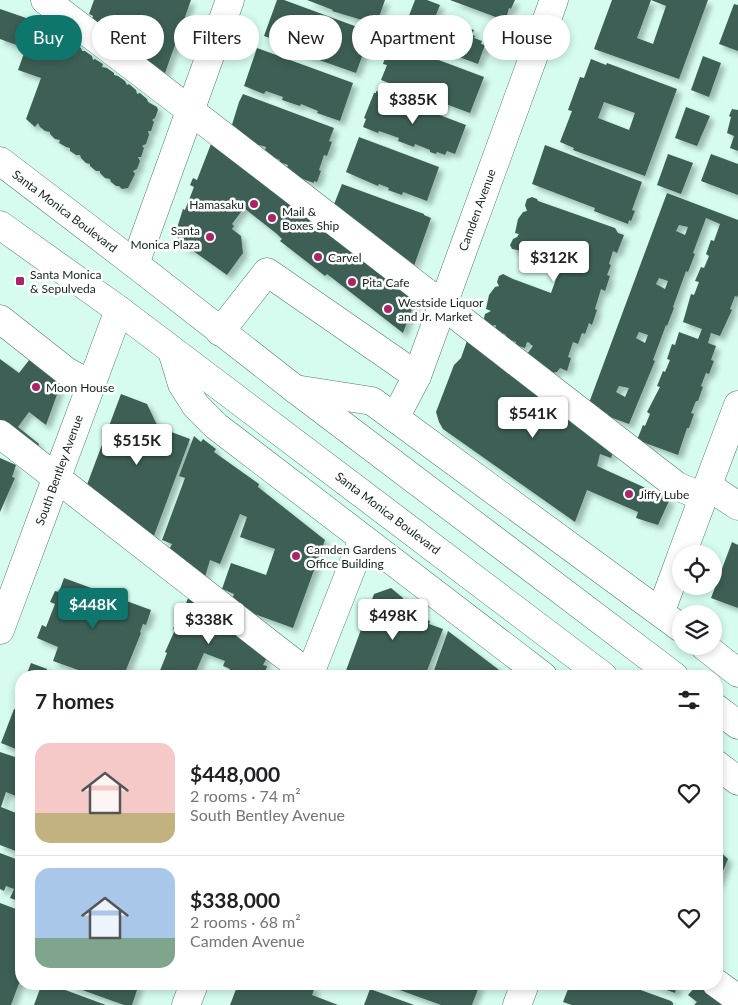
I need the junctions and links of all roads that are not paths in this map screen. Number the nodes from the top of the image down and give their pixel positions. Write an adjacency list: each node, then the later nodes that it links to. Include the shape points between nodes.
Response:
1 (45, 0): 4 (street)
2 (230, 0): 4 (street)
3 (554, 0): 8 (street, Camden Avenue)
4 (190, 109): 7 (street); 8 (street)
5 (0, 161): 7 (street, Santa Monica Boulevard)
6 (0, 225): 9 (street, Santa Monica Boulevard)
7 (135, 264): 11 (street, Santa Monica Boulevard)
8 (442, 306): 13 (street, Camden Avenue); 20 (street, via 677,486)
9 (119, 310): 12 (street, Santa Monica Boulevard); 14 (street, South Bentley Avenue)
10 (0, 319): 14 (street, via 66,371)
11 (220, 332): 13 (street, via 268,272); 15 (street, Santa Monica Boulevard)
12 (172, 350): 22 (street, via 182,384 209,420); 31 (street, Santa Monica Boulevard)
13 (417, 376): 17 (street, Camden Avenue)
14 (91, 385): 19 (street, South Bentley Avenue)
15 (295, 389): 17 (street, Santa Monica Boulevard, via 372,401); 32 (street, Santa Monica Boulevard)
16 (738, 405): 20 (street)
17 (395, 418): 25 (street, Santa Monica Boulevard)
18 (0, 434): 19 (street)
19 (56, 478): 26 (street, South Bentley Avenue); 28 (street)
20 (705, 492): 21 (street); 23 (street)
21 (738, 506)
22 (363, 539): 29 (street); 30 (street)
23 (686, 545)
24 (675, 595): 25 (street)
25 (671, 620)
26 (0, 630)
27 (715, 655): 33 (street)
28 (302, 670)
29 (312, 670)
30 (535, 670)
31 (595, 670)
32 (666, 670)
33 (738, 673)
34 (723, 713): 35 (street)
35 (738, 725)
36 (723, 988): 39 (street)
37 (192, 990): 40 (street)
38 (523, 990): 41 (street)
39 (738, 999)
40 (186, 1005)
41 (517, 1005)

